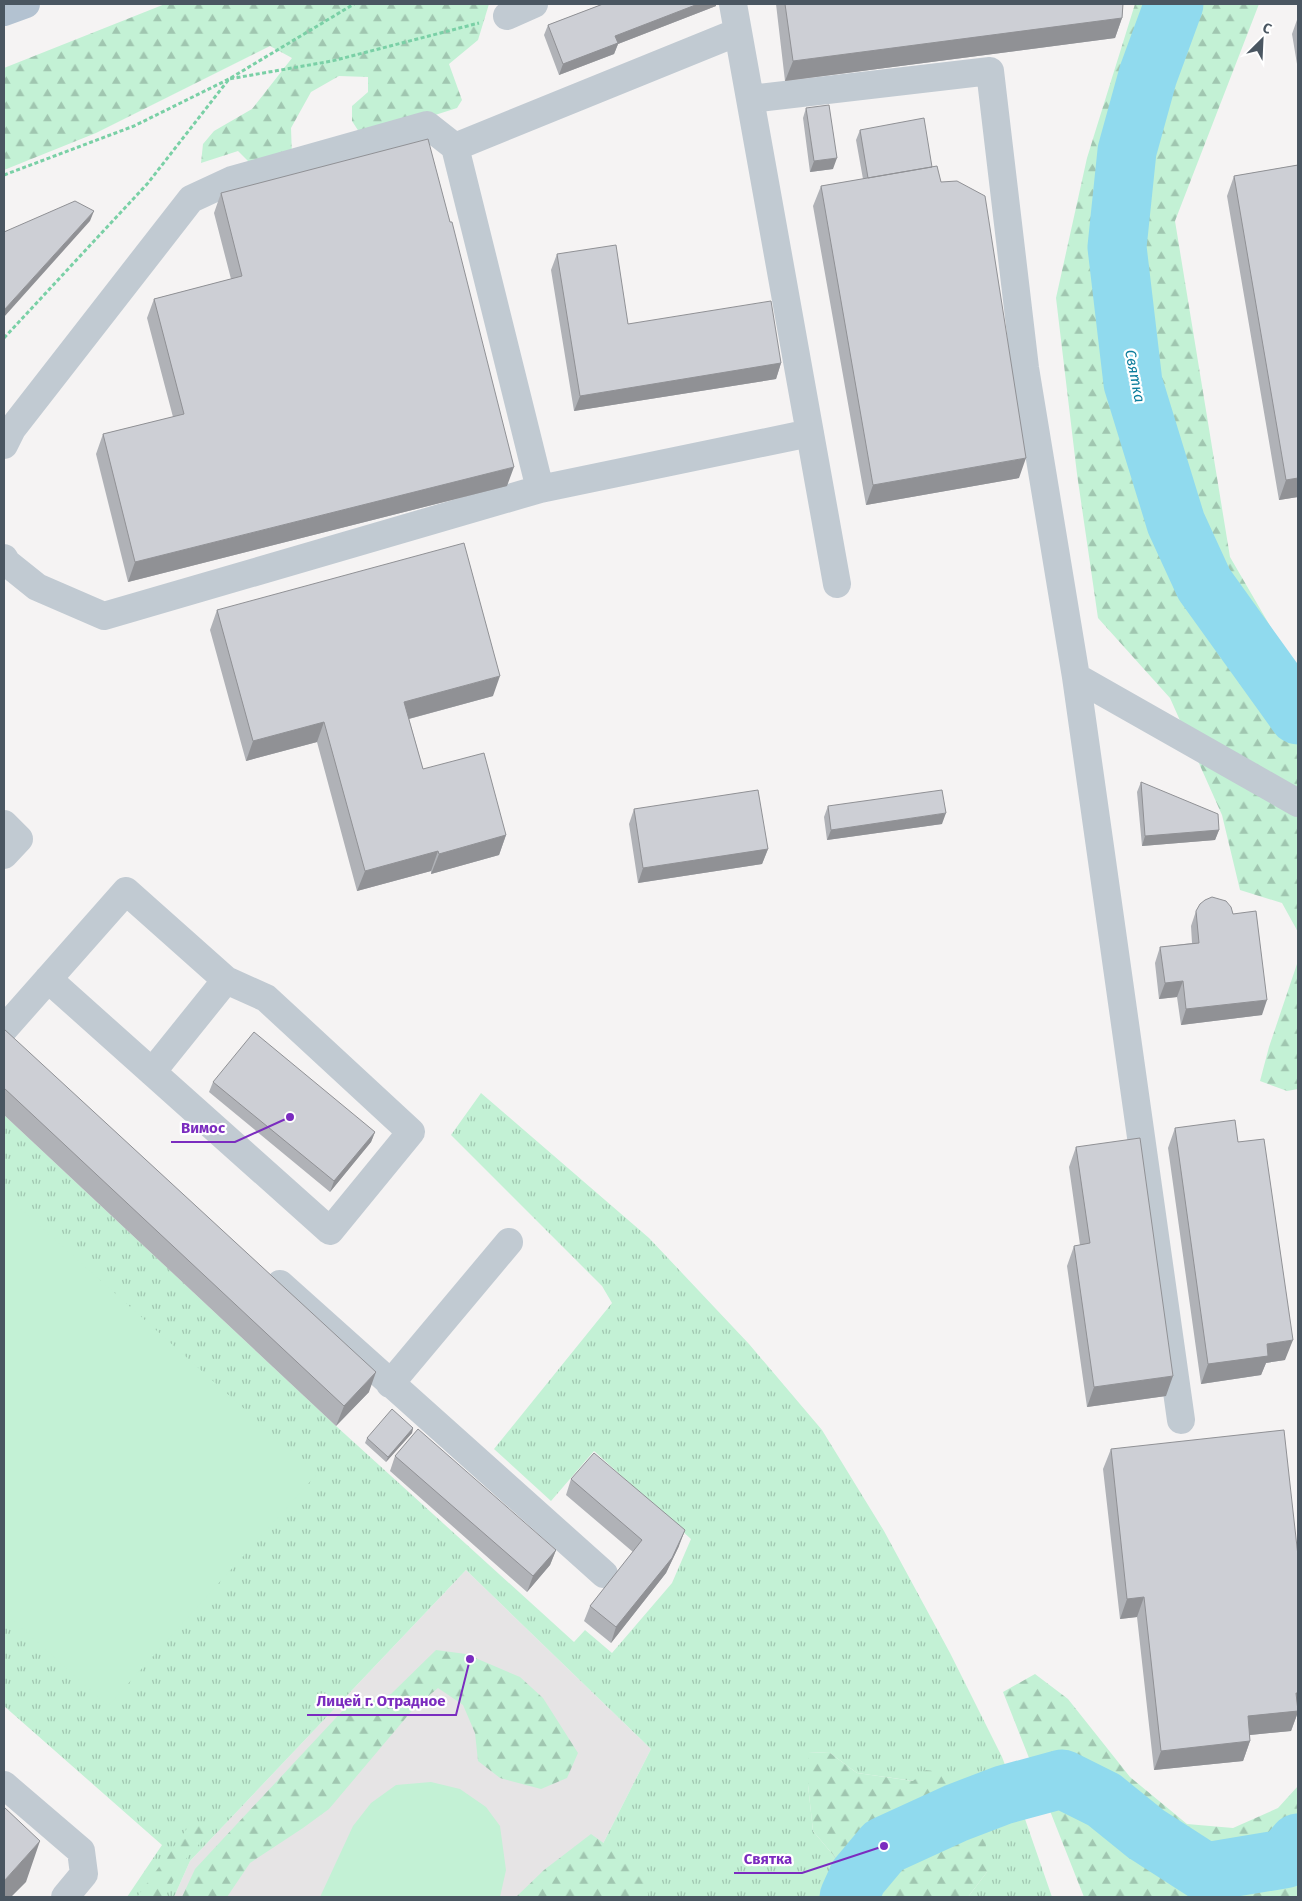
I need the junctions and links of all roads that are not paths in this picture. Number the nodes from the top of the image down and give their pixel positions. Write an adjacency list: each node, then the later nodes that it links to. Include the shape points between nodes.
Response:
1 (26, 4): 4 (main road)
2 (534, 4): 5 (lane)
3 (733, 4): 6 (lane)
4 (4, 12)
5 (507, 16)
6 (738, 32): 7 (lane); 8 (lane)
7 (750, 99): 9 (lane); 14 (lane, via 990,71 1025,368)
8 (455, 147): 10 (lane, via 427,125 232,180 191,199 12,428); 11 (lane)
9 (810, 432): 11 (lane); 13 (lane)
10 (4, 445)
11 (540, 489): 12 (lane, via 104,616 37,587)
12 (4, 558)
13 (837, 584)
14 (1076, 677): 15 (lane); 25 (lane)
15 (1298, 803)
16 (4, 824): 17 (lane, via 19,839)
17 (4, 856)
18 (48, 979): 19 (lane, via 126,891); 20 (lane); 21 (lane)
19 (226, 980): 21 (lane); 21 (lane, via 266,998 411,1132 330,1232)
20 (9, 1038)
21 (152, 1072)
22 (509, 1242): 24 (lane)
23 (259, 1266): 24 (lane)
24 (390, 1384): 26 (lane)
25 (1181, 1420)
26 (604, 1574)
27 (4, 1785): 28 (lane, via 81,1851 84,1874)
28 (65, 1897)

